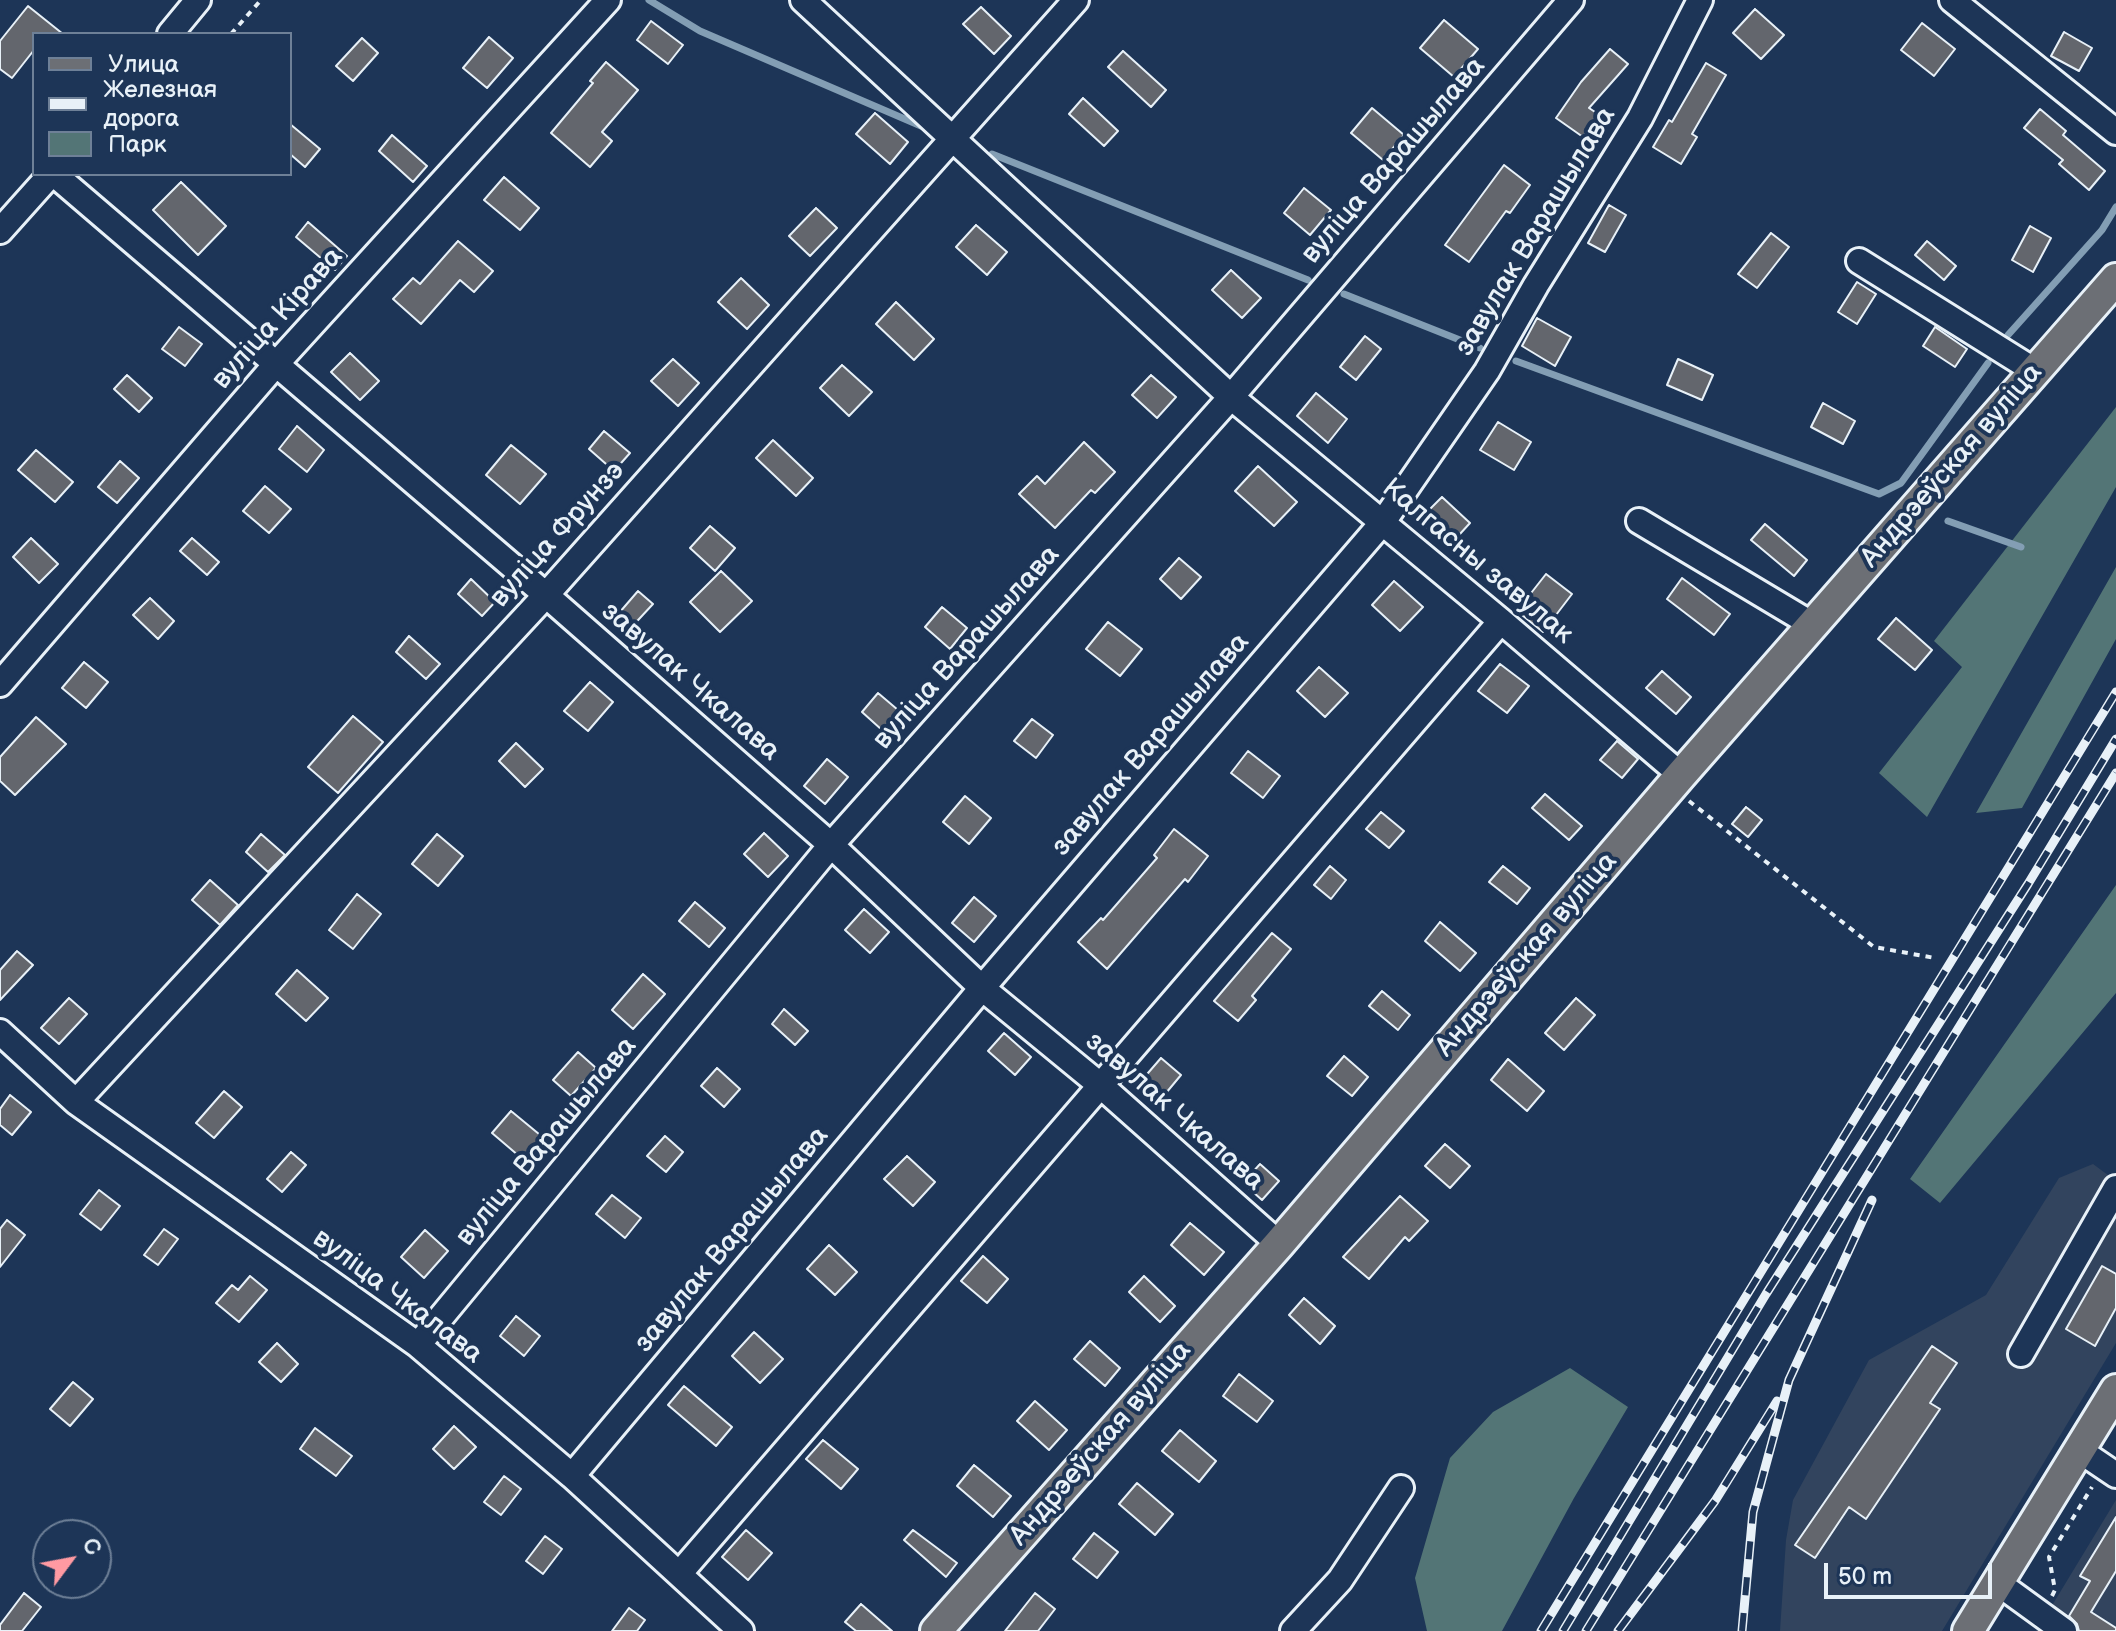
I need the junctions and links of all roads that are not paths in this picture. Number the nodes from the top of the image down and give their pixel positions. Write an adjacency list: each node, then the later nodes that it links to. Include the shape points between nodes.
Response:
1 (198, 0): 8 (street)
2 (608, 0): 16 (street, вуліца Кірава)
3 (803, 0): 10 (street, Калгасны завулак)
4 (1076, 0): 10 (street, вуліца Фрунзэ)
5 (1571, 0): 18 (street, вуліца Варашылава)
6 (1700, 0): 20 (street, завулак Варашылава, via 1640,118 1487,371)
7 (1952, 0): 9 (street)
8 (172, 32)
9 (2116, 132)
10 (954, 138): 18 (street, Калгасны завулак); 21 (street, вуліца Фрунзэ)
11 (50, 176): 13 (street)
12 (54, 176): 16 (street, завулак Чкалава)
13 (0, 231)
14 (1859, 261): 17 (street)
15 (2116, 279): 17 (main road, Андрэеўская вуліца)
16 (277, 363): 21 (street, завулак Чкалава); 24 (street, вуліца Кірава)
17 (2035, 371): 23 (main road, Андрэеўская вуліца)
18 (1231, 397): 20 (street, Калгасны завулак); 26 (street, вуліца Варашылава)
19 (1639, 521): 23 (street)
20 (1383, 522): 22 (street, Калгасны завулак); 27 (street, завулак Варашылава)
21 (546, 595): 26 (street, завулак Чкалава); 30 (street, вуліца Фрунзэ)
22 (1501, 621): 25 (street, Калгасны завулак); 29 (street)
23 (1813, 625): 25 (main road, Андрэеўская вуліца)
24 (0, 684)
25 (1676, 781): 32 (main road, Андрэеўская вуліца)
26 (831, 845): 27 (street, завулак Чкалава); 33 (street, вуліца Варашылава)
27 (982, 988): 29 (street, завулак Чкалава); 37 (street, завулак Варашылава)
28 (0, 1032): 30 (street, вуліца Чкалава)
29 (1100, 1085): 32 (street, завулак Чкалава); 39 (street)
30 (76, 1102): 33 (street, вуліца Чкалава)
31 (2116, 1188): 34 (street)
32 (1279, 1244): 42 (main road, Андрэеўская вуліца)
33 (418, 1345): 37 (street, вуліца Чкалава)
34 (2021, 1354)
35 (2116, 1390): 36 (main road)
36 (2100, 1464): 40 (main road)
37 (572, 1476): 39 (street, вуліца Чкалава)
38 (1401, 1488): 43 (street, via 1340,1580)
39 (680, 1573): 41 (street, вуліца Чкалава)
40 (1998, 1583): 44 (main road); 45 (street)
41 (741, 1631)
42 (936, 1631)
43 (1293, 1631)
44 (1968, 1631)
45 (2064, 1631)

